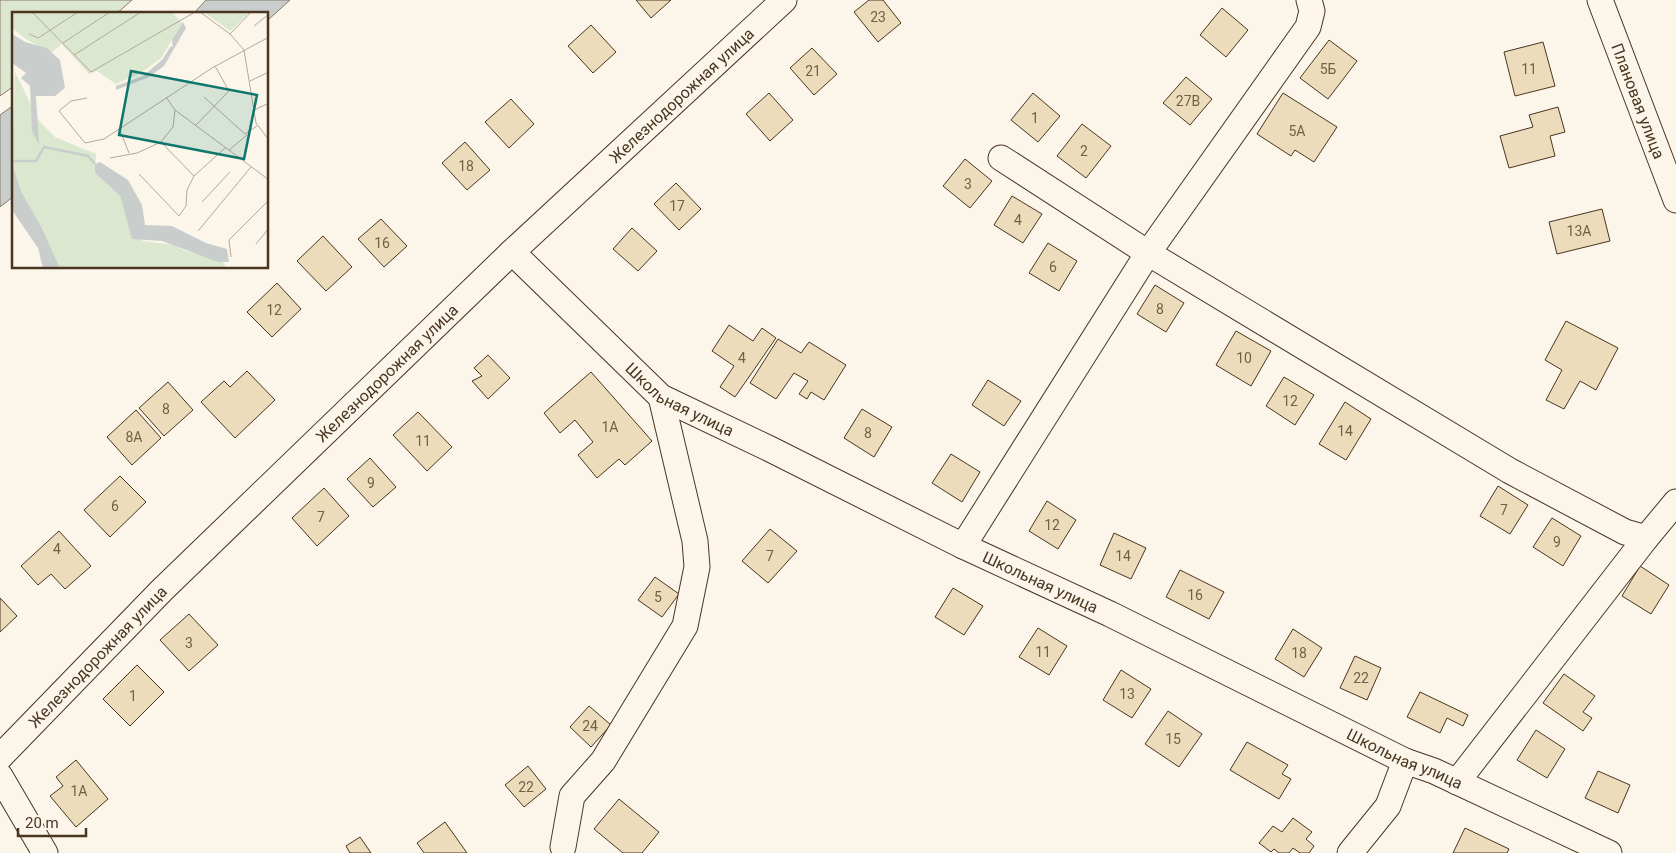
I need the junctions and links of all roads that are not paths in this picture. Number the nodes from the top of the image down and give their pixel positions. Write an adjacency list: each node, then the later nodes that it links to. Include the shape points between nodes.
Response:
1 (784, 0): 6 (street, Железнодорожная улица)
2 (1309, 0): 7 (street, via 1312,11 1308,27)
3 (1600, 0): 5 (street, Плановая улица)
4 (1001, 158): 7 (street)
5 (1676, 200)
6 (512, 252): 8 (street, Школьная улица); 12 (street, Железнодорожная улица, via 162,590)
7 (1148, 253): 10 (street, via 1510,471 1625,532); 11 (street)
8 (661, 397): 11 (street, Школьная улица); 16 (street, via 694,541 697,568 685,626 603,761 572,796)
9 (1676, 502): 10 (street)
10 (1646, 538): 15 (street)
11 (963, 546): 13 (street, Школьная улица, via 1110,614)
12 (0, 757)
13 (1404, 761): 15 (street, Школьная улица); 18 (street, via 1388,806)
14 (0, 776): 17 (street)
15 (1457, 782): 19 (street, Школьная улица)
16 (562, 851)
17 (45, 853)
18 (1350, 853)
19 (1609, 853)

